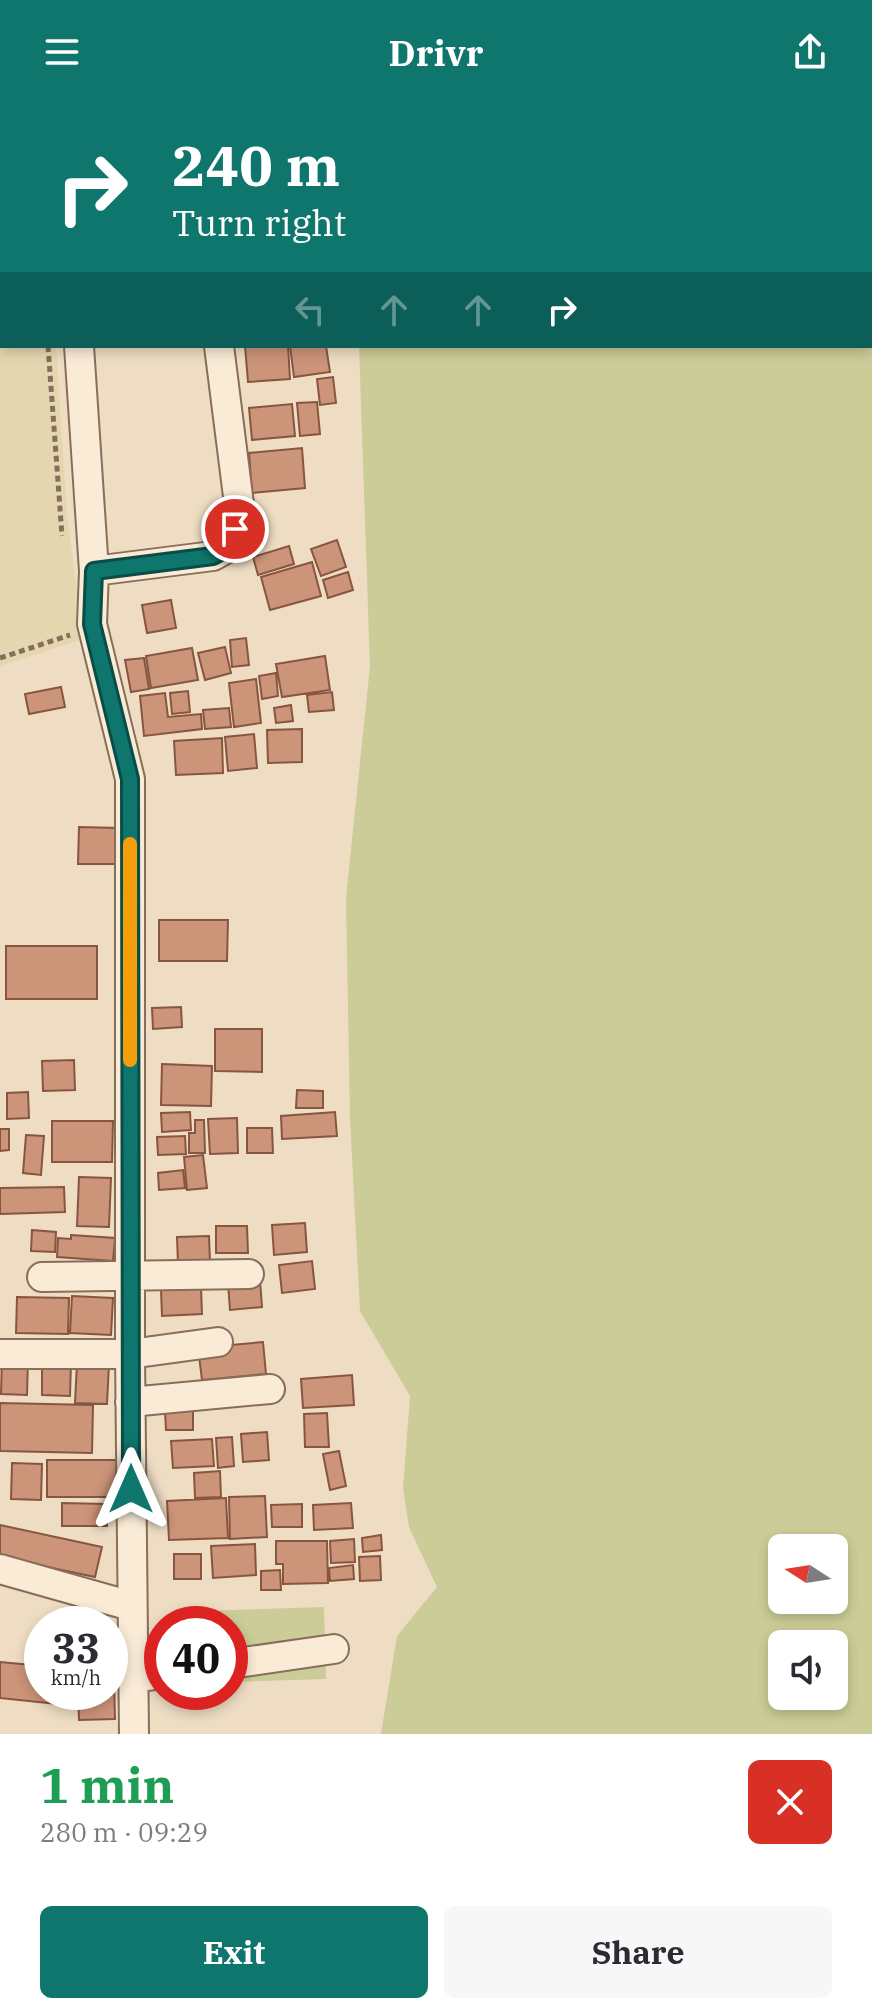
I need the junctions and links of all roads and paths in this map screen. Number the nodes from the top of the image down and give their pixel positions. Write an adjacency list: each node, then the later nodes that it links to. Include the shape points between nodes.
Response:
1 (48, 348): 4 (path)
2 (79, 348): 5 (street)
3 (219, 348): 5 (street, via 240,512 231,546 213,556)
4 (64, 547)
5 (94, 571): 9 (street, via 92,624 130,779)
6 (73, 634): 7 (path)
7 (0, 658)
8 (249, 1274): 9 (street)
9 (130, 1275): 10 (street); 13 (street)
10 (42, 1277)
11 (218, 1342): 13 (street)
12 (0, 1354): 13 (street)
13 (130, 1354): 15 (street)
14 (270, 1389): 15 (street)
15 (130, 1402): 17 (street)
16 (0, 1569): 17 (street)
17 (131, 1606): 21 (street)
18 (334, 1649): 19 (street)
19 (248, 1661)
20 (144, 1677): 21 (street)
21 (134, 1678): 22 (street)
22 (134, 1734)

